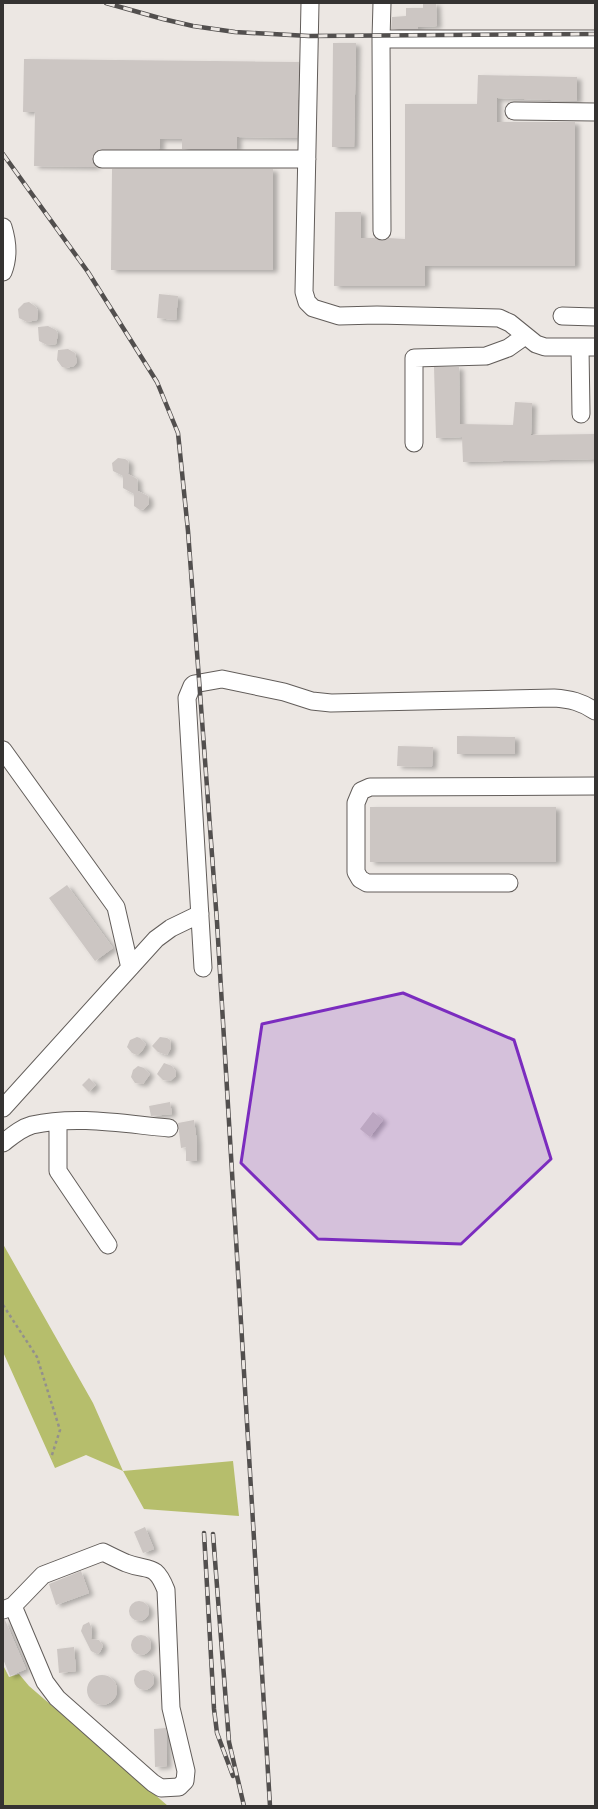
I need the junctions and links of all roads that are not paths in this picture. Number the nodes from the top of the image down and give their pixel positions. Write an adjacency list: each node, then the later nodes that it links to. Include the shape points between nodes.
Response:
1 (310, 3): 8 (street)
2 (382, 3): 4 (street)
3 (595, 39): 4 (street)
4 (381, 40): 10 (street)
5 (514, 111): 6 (street)
6 (595, 112)
7 (102, 159): 8 (street)
8 (307, 159): 14 (street, via 304,292 307,302 313,308 339,316 499,318 510,323)
9 (3, 227): 11 (street, via 7,261)
10 (382, 231)
11 (3, 272)
12 (562, 316): 13 (street)
13 (595, 317)
14 (525, 336): 15 (street, via 545,347); 17 (street, via 508,348 486,356 414,358)
15 (587, 347): 16 (street)
16 (581, 414)
17 (414, 443)
18 (595, 711): 22 (street, via 572,699 554,698 331,704 222,680 194,684 187,698)
19 (3, 750): 23 (street, via 116,907)
20 (595, 786): 21 (street, via 370,787 361,791 356,803 356,872 360,879 367,883)
21 (509, 883)
22 (200, 914): 23 (street, via 171,928 156,939); 24 (street)
23 (130, 968): 25 (street)
24 (203, 968)
25 (3, 1108)
26 (58, 1123): 27 (street, via 78,1120); 28 (street, via 31,1125); 29 (street, via 58,1171)
27 (169, 1128)
28 (3, 1143)
29 (108, 1245)
30 (8, 1608): 30 (street, via 45,1682 57,1698 153,1783 161,1788 179,1787 185,1781 186,1772 170,1702 166,1590 157,1573 144,1566 128,1564 103,1552 43,1575)

